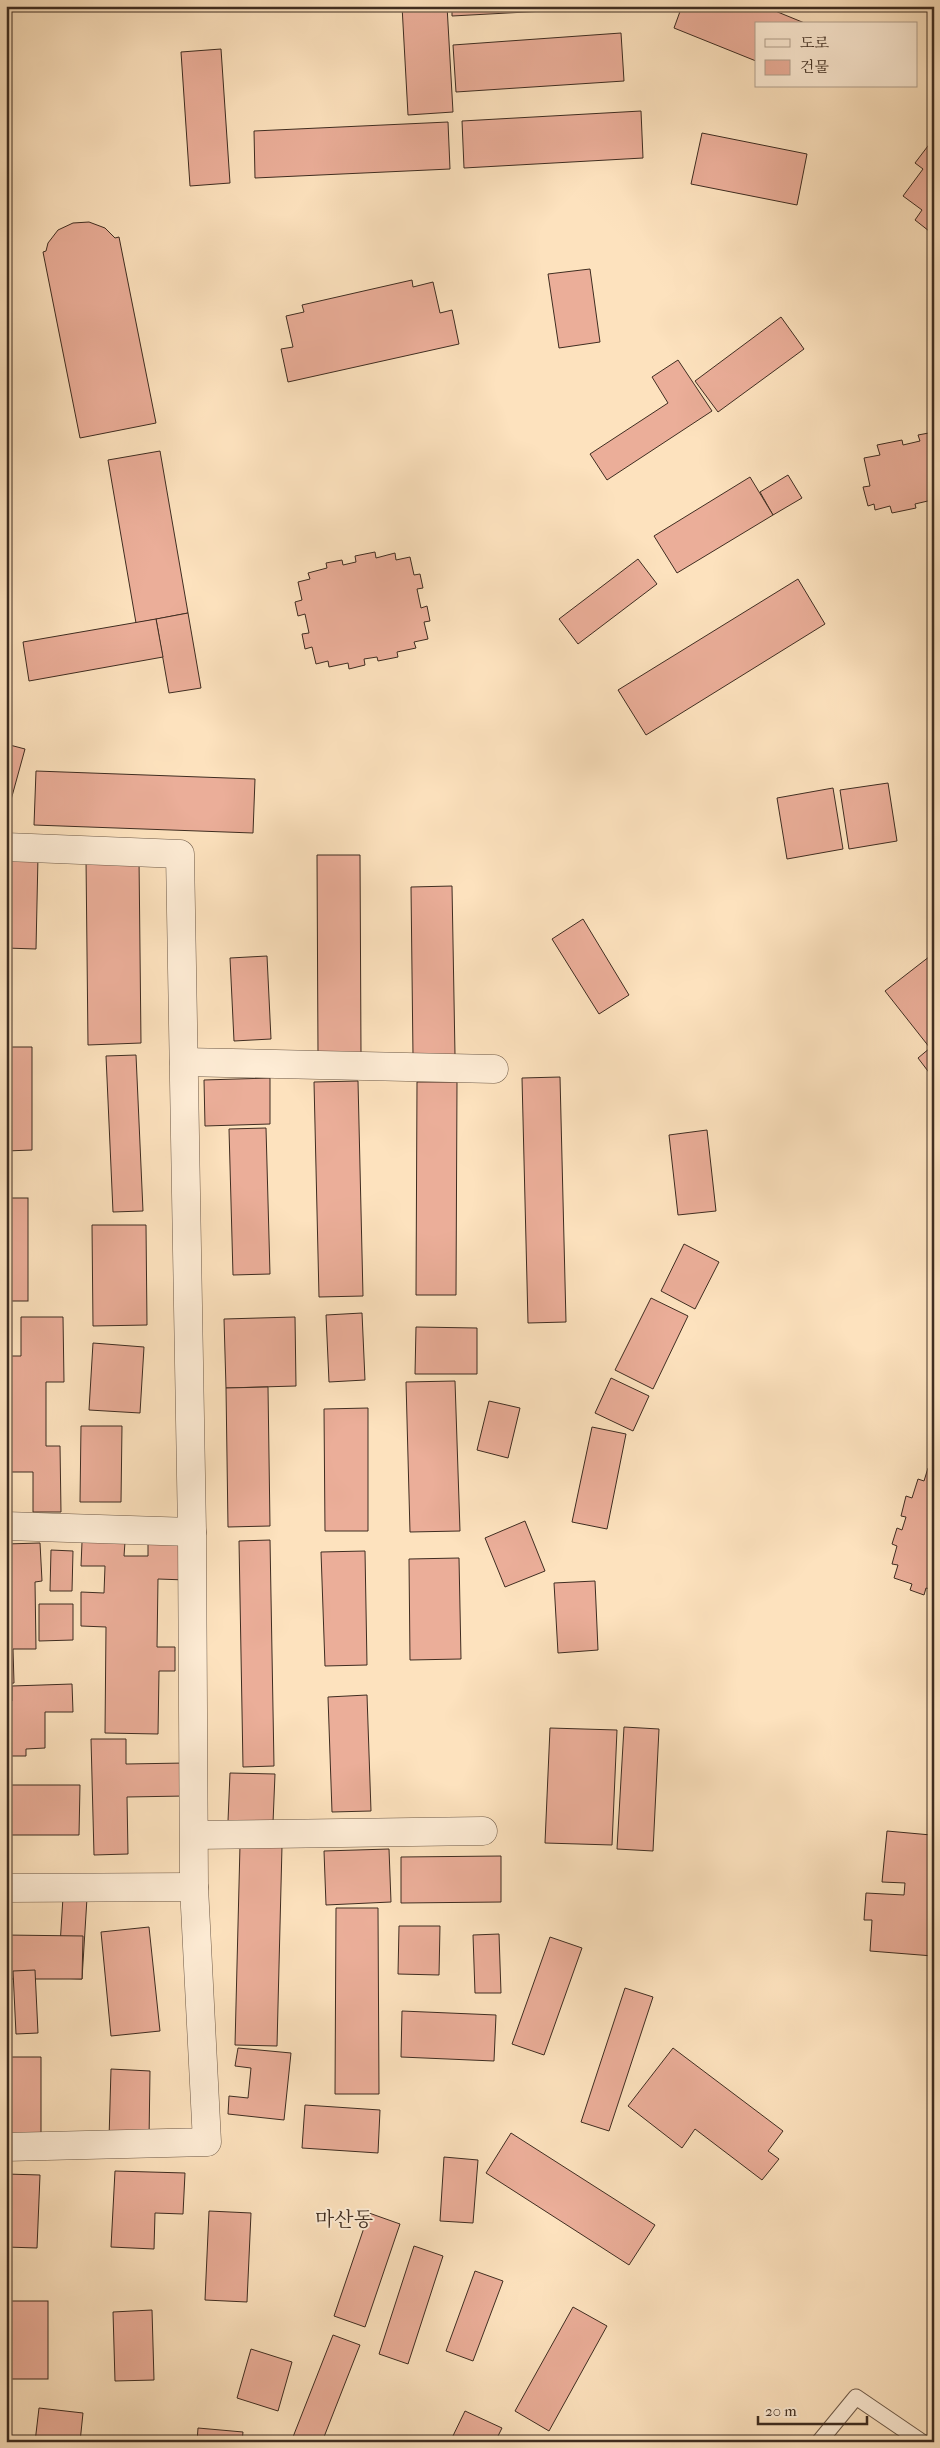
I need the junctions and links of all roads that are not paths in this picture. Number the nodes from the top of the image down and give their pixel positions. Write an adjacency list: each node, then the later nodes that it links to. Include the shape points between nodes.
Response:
1 (6, 847): 2 (street, via 180,854)
2 (184, 1062): 3 (street); 5 (street)
3 (494, 1070)
4 (6, 1526): 5 (street)
5 (192, 1532): 7 (street)
6 (483, 1831): 7 (street)
7 (195, 1835): 8 (street)
8 (194, 1886): 9 (street); 10 (street, via 207,2142)
9 (6, 1888)
10 (6, 2147)
11 (819, 2442): 12 (lane, via 856,2397)
12 (922, 2442)

